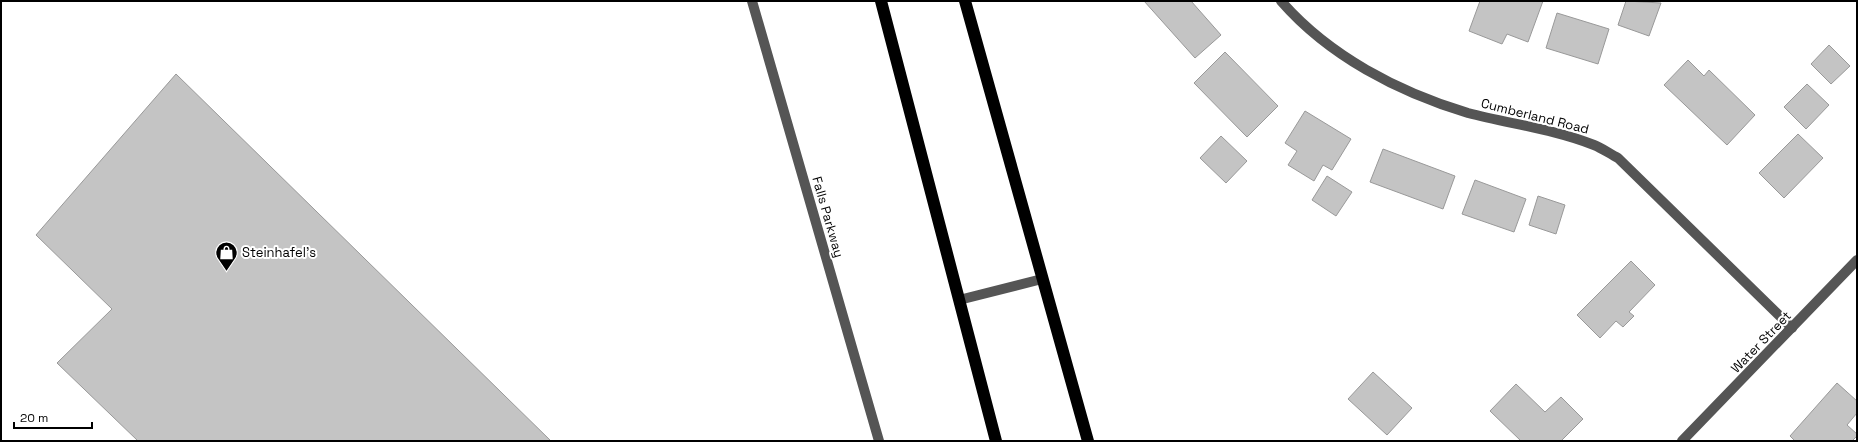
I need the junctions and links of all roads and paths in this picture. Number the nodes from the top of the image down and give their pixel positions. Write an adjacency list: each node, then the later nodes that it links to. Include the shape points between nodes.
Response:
1 (752, 1): 9 (street, Falls Parkway)
2 (881, 1): 7 (highway)
3 (965, 1): 6 (highway)
4 (1281, 1): 8 (street, Cumberland Road, via 1338,52 1389,82 1424,98 1468,113 1577,139 1595,145 1618,158)
5 (1857, 260): 8 (street, Water Street)
6 (1042, 279): 7 (street); 11 (highway)
7 (959, 300): 10 (highway)
8 (1792, 328): 12 (street, Water Street)
9 (879, 441)
10 (996, 441)
11 (1088, 441)
12 (1682, 441)

